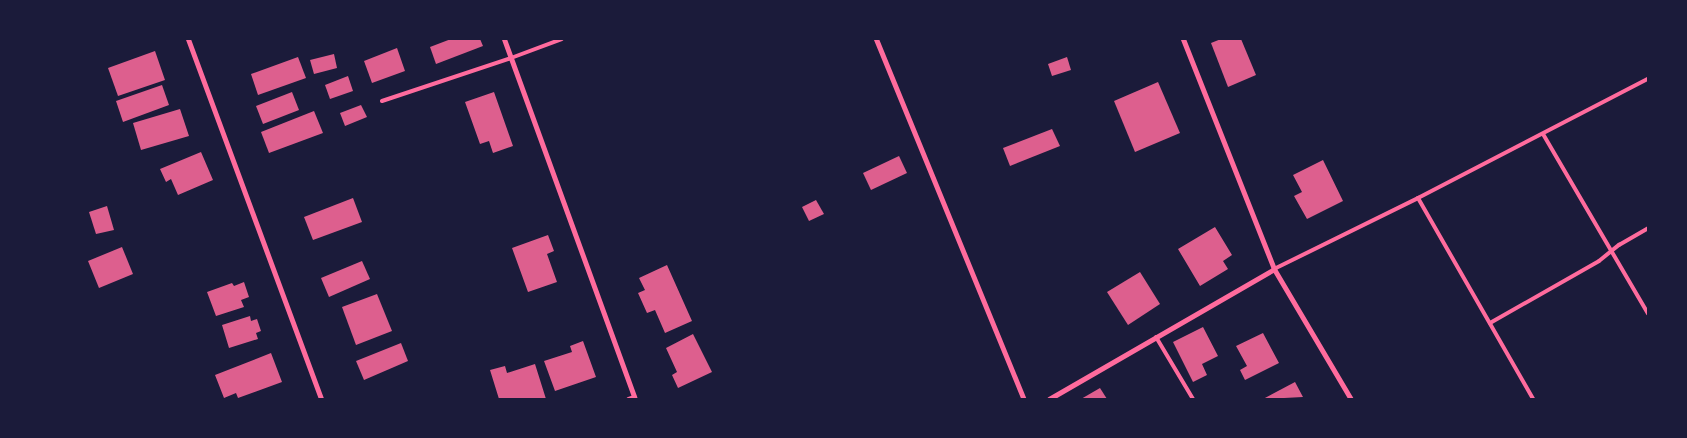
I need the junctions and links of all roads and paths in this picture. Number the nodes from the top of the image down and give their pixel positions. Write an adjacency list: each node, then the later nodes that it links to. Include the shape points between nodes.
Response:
1 (188, 39): 17 (street)
2 (504, 39): 6 (street)
3 (562, 39): 6 (lane)
4 (876, 39): 19 (street)
5 (1183, 39): 13 (street)
6 (511, 58): 8 (lane); 18 (street, via 634,397)
7 (1648, 79): 9 (lane)
8 (382, 101)
9 (1543, 134): 10 (lane); 12 (lane)
10 (1418, 198): 13 (lane); 15 (lane)
11 (1648, 228): 12 (lane)
12 (1611, 251): 14 (lane); 15 (lane)
13 (1274, 269): 16 (street); 22 (street)
14 (1648, 314)
15 (1490, 323): 23 (lane)
16 (1156, 337): 20 (street); 21 (lane)
17 (321, 399)
18 (628, 399)
19 (1024, 399)
20 (1049, 399)
21 (1193, 399)
22 (1351, 399)
23 (1533, 399)

